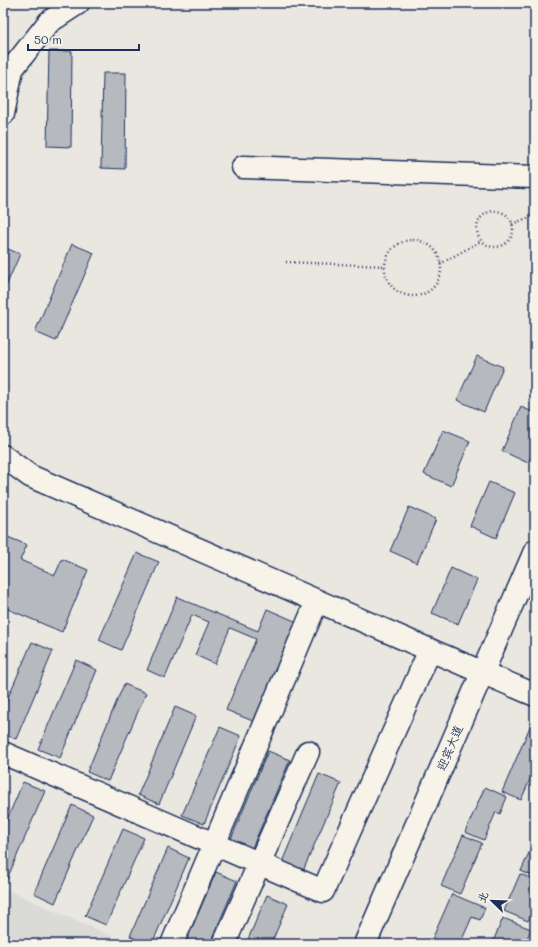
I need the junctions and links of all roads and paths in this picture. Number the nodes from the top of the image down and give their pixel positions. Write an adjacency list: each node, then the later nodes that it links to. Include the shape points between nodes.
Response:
1 (78, 3): 2 (street, via 48,22 12,69)
2 (3, 114)
3 (243, 167): 4 (street)
4 (535, 177)
5 (535, 215): 6 (path)
6 (512, 224): 7 (path, via 511,236 504,245 492,247); 7 (path, via 501,212 484,214 477,224)
7 (481, 241): 9 (path)
8 (286, 262): 10 (path)
9 (440, 264): 10 (path, via 431,247 414,240 396,246 389,254); 10 (path, via 440,274 432,289 416,296 403,294 392,287 387,280)
10 (385, 266)
11 (3, 456): 14 (street, via 30,476)
12 (535, 551): 16 (street, 迎宾大道)
13 (535, 582): 16 (street, 迎宾大道)
14 (317, 601): 15 (street); 20 (street)
15 (430, 650): 16 (street); 21 (street, via 323,891)
16 (488, 675): 17 (street); 24 (street, 迎宾大道); 25 (street, 迎宾大道)
17 (535, 694)
18 (3, 752): 20 (street)
19 (308, 752): 21 (street)
20 (215, 844): 21 (street); 22 (street)
21 (260, 863): 23 (street)
22 (172, 944)
23 (224, 944)
24 (365, 944)
25 (379, 944)

